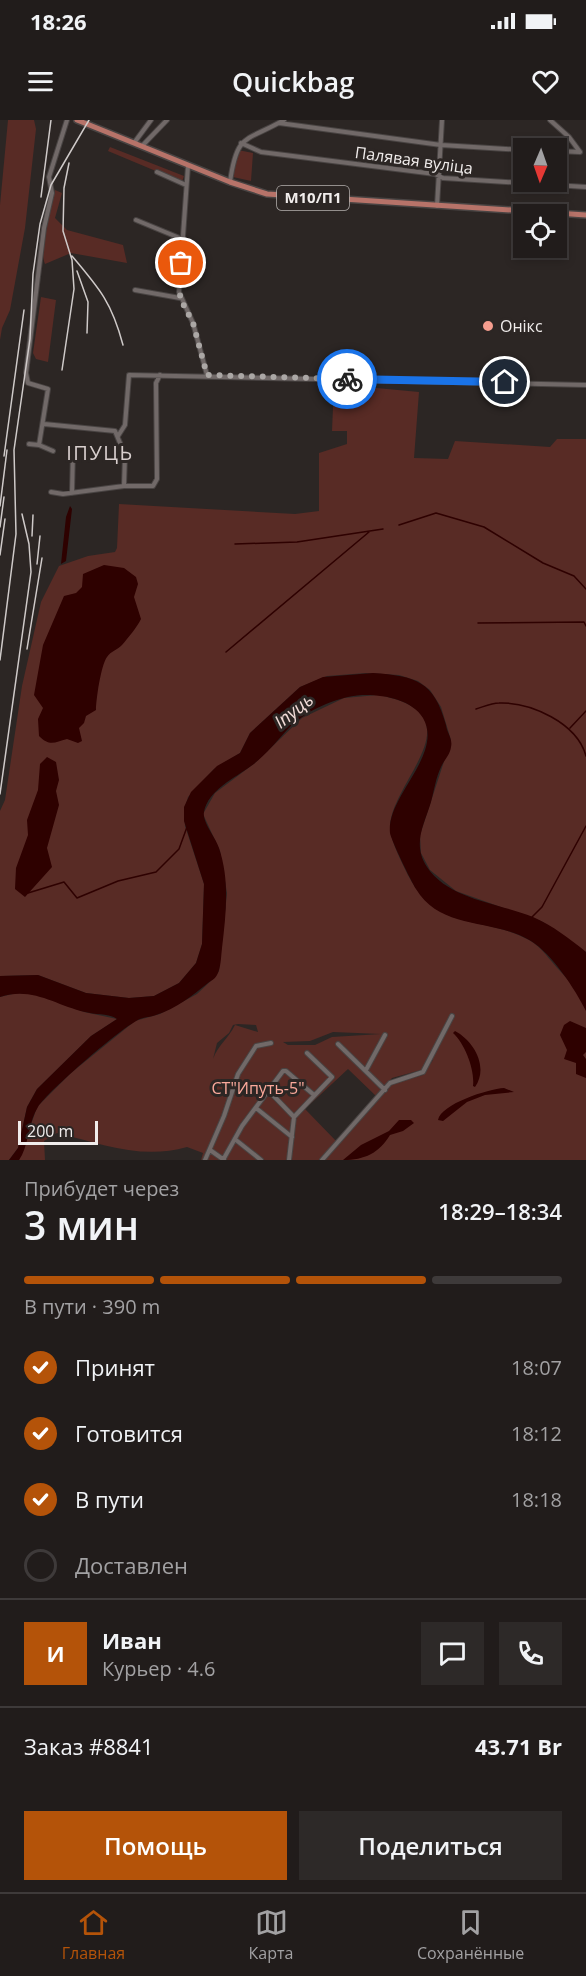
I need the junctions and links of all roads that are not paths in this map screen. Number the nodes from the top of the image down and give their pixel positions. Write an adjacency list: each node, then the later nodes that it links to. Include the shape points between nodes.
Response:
1 (67, 120): 29 (street, via 49,177 52,194 44,228 26,373 28,383 48,389)
2 (79, 120): 8 (main road, М10/П1)
3 (151, 120): 8 (street)
4 (167, 120): 11 (street)
5 (442, 120): 10 (street)
6 (550, 120): 13 (street, via 580,152)
7 (281, 121): 9 (street); 10 (street)
8 (134, 143): 11 (main road, М10/П1)
9 (241, 143): 16 (street, Палявая вуліца, via 261,152); 17 (street)
10 (441, 145): 12 (street); 16 (street)
11 (142, 147): 14 (main road, М10/П1)
12 (513, 149)
13 (567, 151)
14 (188, 166): 17 (main road, М10/П1); 18 (street)
15 (157, 172): 18 (street)
16 (440, 177): 19 (street, Палявая вуліца); 20 (street)
17 (230, 182): 20 (main road, М10/П1, via 285,196)
18 (186, 184): 23 (street)
19 (586, 187)
20 (437, 206): 21 (main road, М10/П1)
21 (586, 215)
22 (136, 220): 23 (street)
23 (182, 239): 25 (street)
24 (135, 290): 25 (street)
25 (180, 298): 27 (street, via 193,323)
26 (160, 374): 27 (street); 30 (street, via 129,375 125,425); 35 (street, via 156,383 156,483)
27 (207, 375): 28 (street)
28 (586, 385)
29 (44, 424): 30 (street, via 109,429); 32 (street)
30 (118, 436): 35 (street, via 125,455)
31 (29, 444): 32 (street)
32 (39, 445): 33 (street)
33 (53, 451)
34 (73, 451): 37 (street)
35 (124, 486): 37 (street)
36 (51, 492): 37 (street)
37 (72, 493)
38 (452, 1016): 44 (street, via 423,1072 390,1083)
39 (385, 1035): 43 (street)
40 (271, 1043): 51 (street, via 256,1046 238,1074)
41 (338, 1044): 43 (street)
42 (306, 1053): 46 (street, via 332,1077)
43 (366, 1070): 44 (street)
44 (385, 1090): 56 (street)
45 (269, 1091): 46 (street, via 279,1074 286,1071); 47 (street); 48 (street)
46 (314, 1095): 48 (street)
47 (256, 1108): 49 (street); 50 (street)
48 (294, 1117): 49 (street)
49 (291, 1137): 55 (street)
50 (236, 1140): 53 (street); 54 (street)
51 (210, 1150): 52 (street); 53 (street)
52 (205, 1160)
53 (223, 1160)
54 (261, 1160)
55 (289, 1160)
56 (322, 1160)

